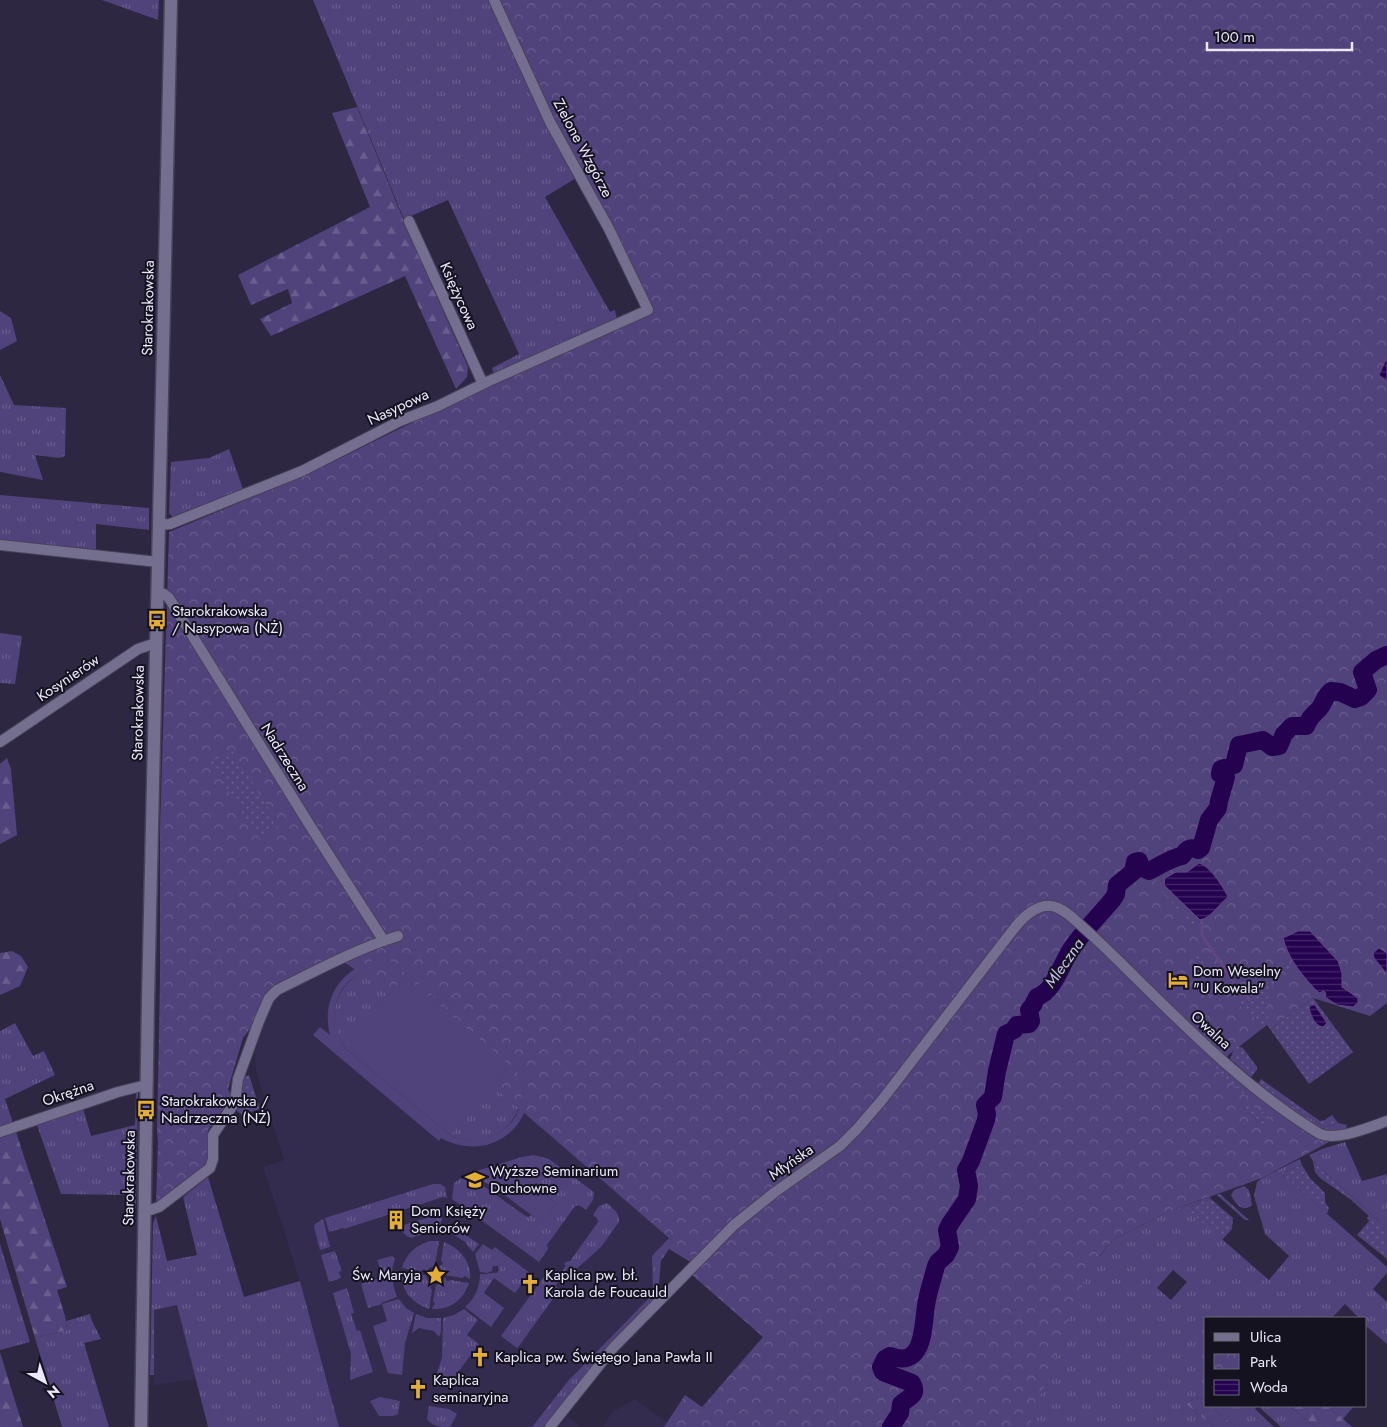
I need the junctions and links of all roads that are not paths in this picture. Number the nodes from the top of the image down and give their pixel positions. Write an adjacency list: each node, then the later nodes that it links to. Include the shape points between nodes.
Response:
1 (171, 0): 6 (street, Starokrakowska)
2 (494, 0): 4 (street, Zielone Wzgórze, via 550,122 609,229)
3 (409, 221): 5 (street, Księżycowa)
4 (648, 310): 5 (street, Nasypowa)
5 (482, 384): 6 (street, Nasypowa, via 302,471 170,524)
6 (159, 525): 8 (street, Starokrakowska)
7 (0, 544): 8 (street)
8 (158, 562): 9 (street, Starokrakowska)
9 (158, 593): 10 (street, Starokrakowska); 14 (street, Nadrzeczna, via 169,598)
10 (156, 643): 11 (street, Kosynierów, via 138,649); 15 (street, Starokrakowska)
11 (0, 742)
12 (1034, 910): 16 (street, Owalna, via 1049,906 1058,908 1080,925 1232,1070 1311,1128 1328,1137); 20 (street, Młyńska, via 1016,926 857,1129 840,1146 774,1192 734,1225 613,1348)
13 (398, 936): 14 (street)
14 (384, 940): 18 (street, via 272,994 238,1079 235,1102 213,1135 210,1168 159,1207)
15 (146, 1085): 17 (street, Okrężna); 18 (street, Starokrakowska)
16 (1387, 1121)
17 (0, 1132)
18 (144, 1212): 19 (street, Starokrakowska)
19 (141, 1427)
20 (550, 1427)

